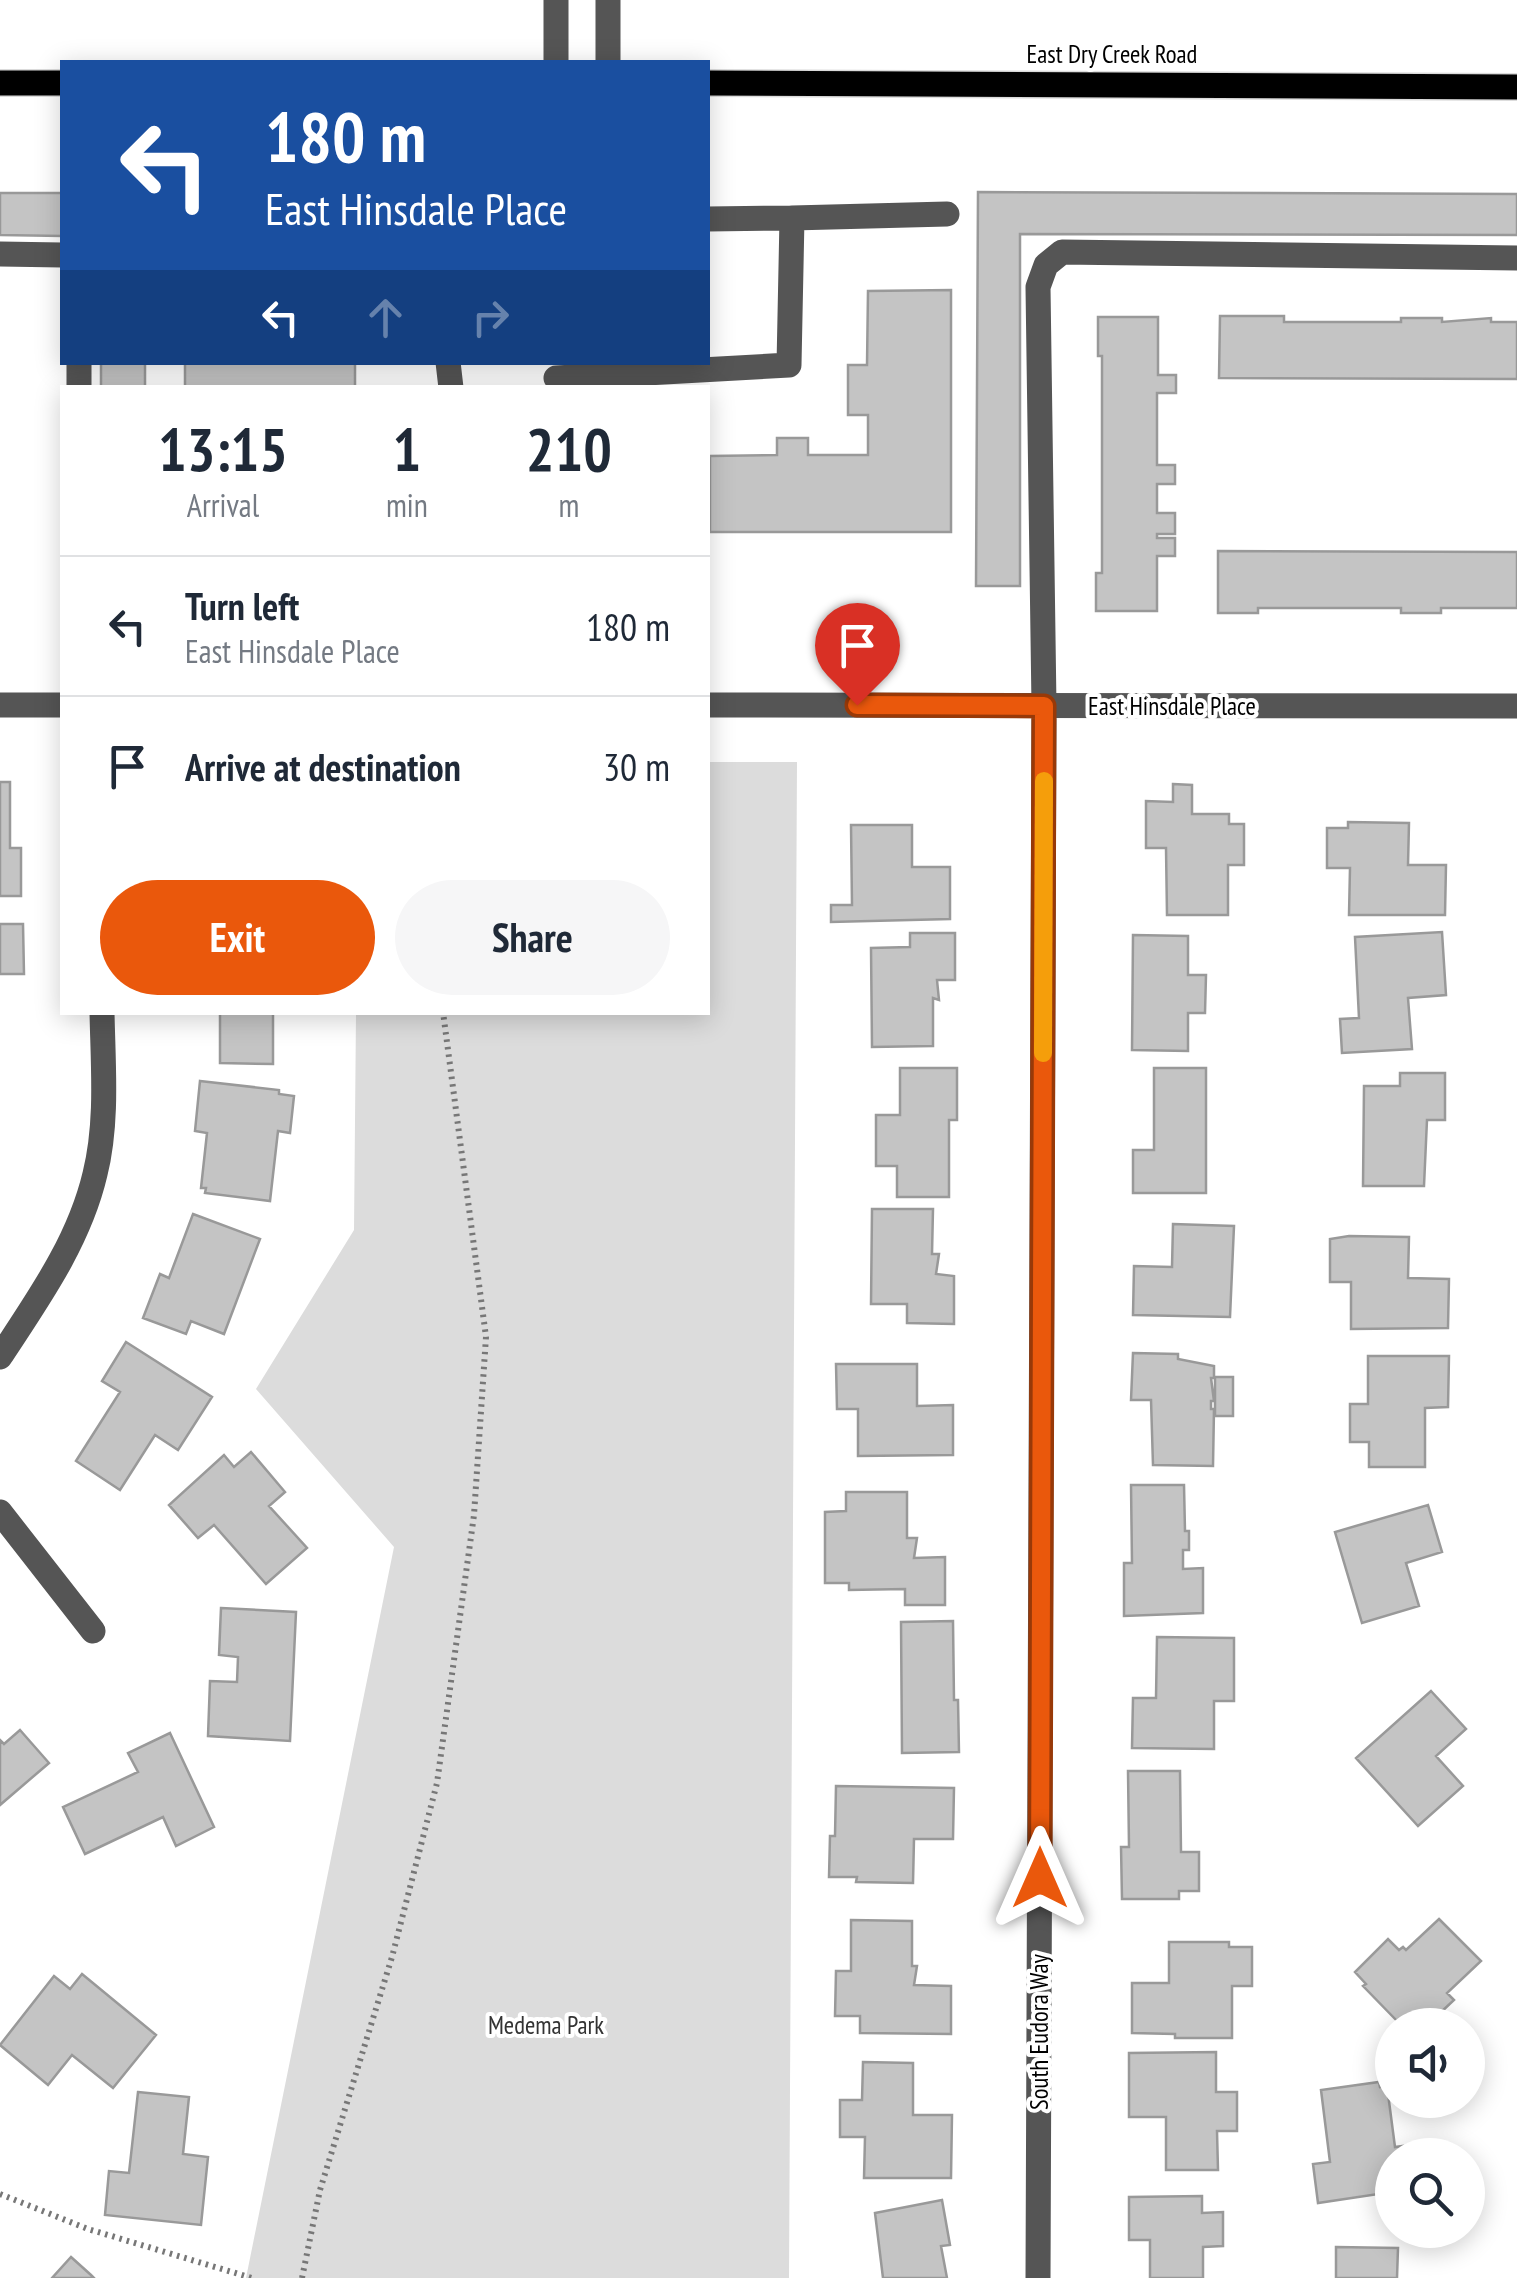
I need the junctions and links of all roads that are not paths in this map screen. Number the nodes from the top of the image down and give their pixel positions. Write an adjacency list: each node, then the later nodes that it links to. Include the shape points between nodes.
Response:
1 (556, 0): 3 (street)
2 (608, 0): 4 (street)
3 (556, 60)
4 (608, 60)
5 (0, 83): 6 (main road)
6 (60, 83)
7 (710, 83): 8 (main road, East Dry Creek Road)
8 (1517, 87)
9 (946, 214): 10 (street)
10 (792, 218): 11 (street); 15 (street, via 789,365)
11 (710, 219)
12 (0, 254): 13 (street)
13 (60, 255)
14 (1517, 258): 19 (street, South Eudora Way, via 1062,252 1046,265 1038,288)
15 (556, 376)
16 (0, 705): 17 (street)
17 (60, 705)
18 (710, 705): 19 (street, East Hinsdale Place)
19 (1044, 706): 20 (street, East Hinsdale Place); 25 (street, South Eudora Way)
20 (1517, 706)
21 (102, 1015): 22 (street, via 96,1173 75,1234)
22 (0, 1357)
23 (0, 1512): 24 (street)
24 (93, 1631)
25 (1038, 2278)

